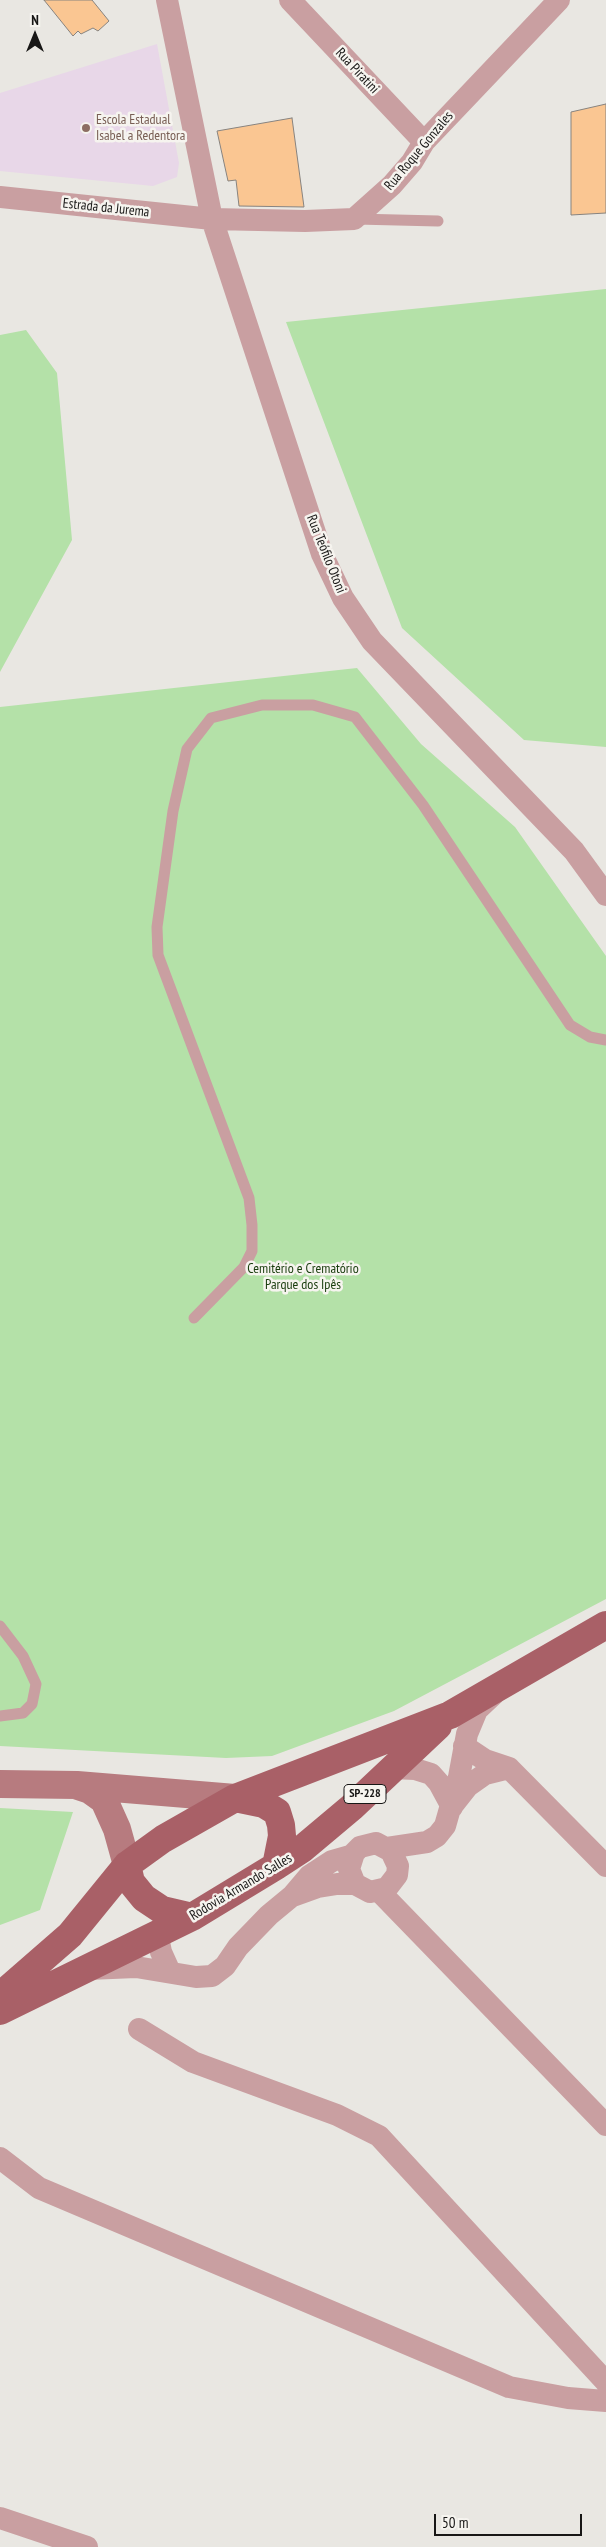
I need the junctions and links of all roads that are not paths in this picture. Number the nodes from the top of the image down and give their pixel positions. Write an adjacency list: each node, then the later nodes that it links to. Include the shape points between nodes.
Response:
1 (167, 0): 6 (street, Rua Teófilo Otoni)
2 (290, 0): 4 (street, Rua Piratini)
3 (559, 0): 4 (street, Rua Roque Gonzales)
4 (424, 142): 7 (street, Rua Roque Gonzales, via 392,185)
5 (0, 197): 6 (street, Estrada da Jurema)
6 (212, 218): 7 (street, via 305,222); 9 (street, Rua Teófilo Otoni, via 322,554 343,598 372,642 574,851)
7 (354, 218): 8 (lane)
8 (438, 220)
9 (606, 895)
10 (606, 1040): 11 (lane, via 590,1038 570,1025 423,805 355,717 313,705 262,705 211,718 187,750 177,793 157,926 158,955 249,1198 252,1251 244,1267)
11 (194, 1318)
12 (606, 1624): 14 (main road, Rodovia Armando Salles / SP-228)
13 (0, 1626): 16 (lane, via 23,1656 36,1684 32,1704 23,1713)
14 (508, 1681): 15 (main road, Rodovia Armando Salles / SP-228); 17 (street, via 477,1710)
15 (450, 1715): 18 (main road, Rodovia Armando Salles / SP-228); 22 (main road, Rodovia Armando Salles / SP-228)
16 (0, 1716)
17 (464, 1746): 19 (street, via 485,1760); 23 (street)
18 (392, 1768): 23 (street, via 415,1769 431,1774); 27 (main road, Rodovia Armando Salles / SP-228, via 352,1807 302,1849)
19 (509, 1768): 23 (street, via 485,1774 468,1786); 28 (street)
20 (0, 1784): 21 (street)
21 (77, 1785): 22 (street); 26 (street, via 104,1800 118,1829)
22 (235, 1798): 26 (main road, Rodovia Armando Salles / SP-228, via 163,1839); 27 (main road, via 264,1804 277,1812 282,1836)
23 (452, 1807): 25 (street, via 445,1826 437,1836)
24 (352, 1855): 25 (street, via 360,1847 376,1843); 29 (street, via 349,1869); 31 (street, via 332,1861 309,1876)
25 (392, 1857): 30 (street, via 393,1882)
26 (127, 1865): 32 (main road, via 131,1882 144,1898 162,1910); 36 (main road, Rodovia Armando Salles / SP-228, via 70,1935)
27 (276, 1866): 32 (main road, Rodovia Armando Salles / SP-228)
28 (606, 1866)
29 (355, 1884): 30 (street, via 370,1892); 31 (street, via 318,1887)
30 (379, 1891): 39 (street)
31 (292, 1896): 35 (street, via 269,1915 238,1947 225,1966 212,1976 196,1977)
32 (192, 1917): 33 (main road, Rodovia Armando Salles / SP-228)
33 (162, 1932): 34 (main road, Rodovia Armando Salles / SP-228); 35 (street, via 161,1952)
34 (87, 1969): 35 (street, via 136,1967); 37 (main road, Rodovia Armando Salles / SP-228)
35 (170, 1972)
36 (0, 1996)
37 (0, 2011)
38 (140, 2029): 41 (street, via 193,2062 338,2115 379,2136)
39 (606, 2125)
40 (0, 2158): 42 (street, via 39,2188 509,2387)
41 (606, 2382)
42 (606, 2401)
43 (0, 2518): 44 (street)
44 (87, 2547)

